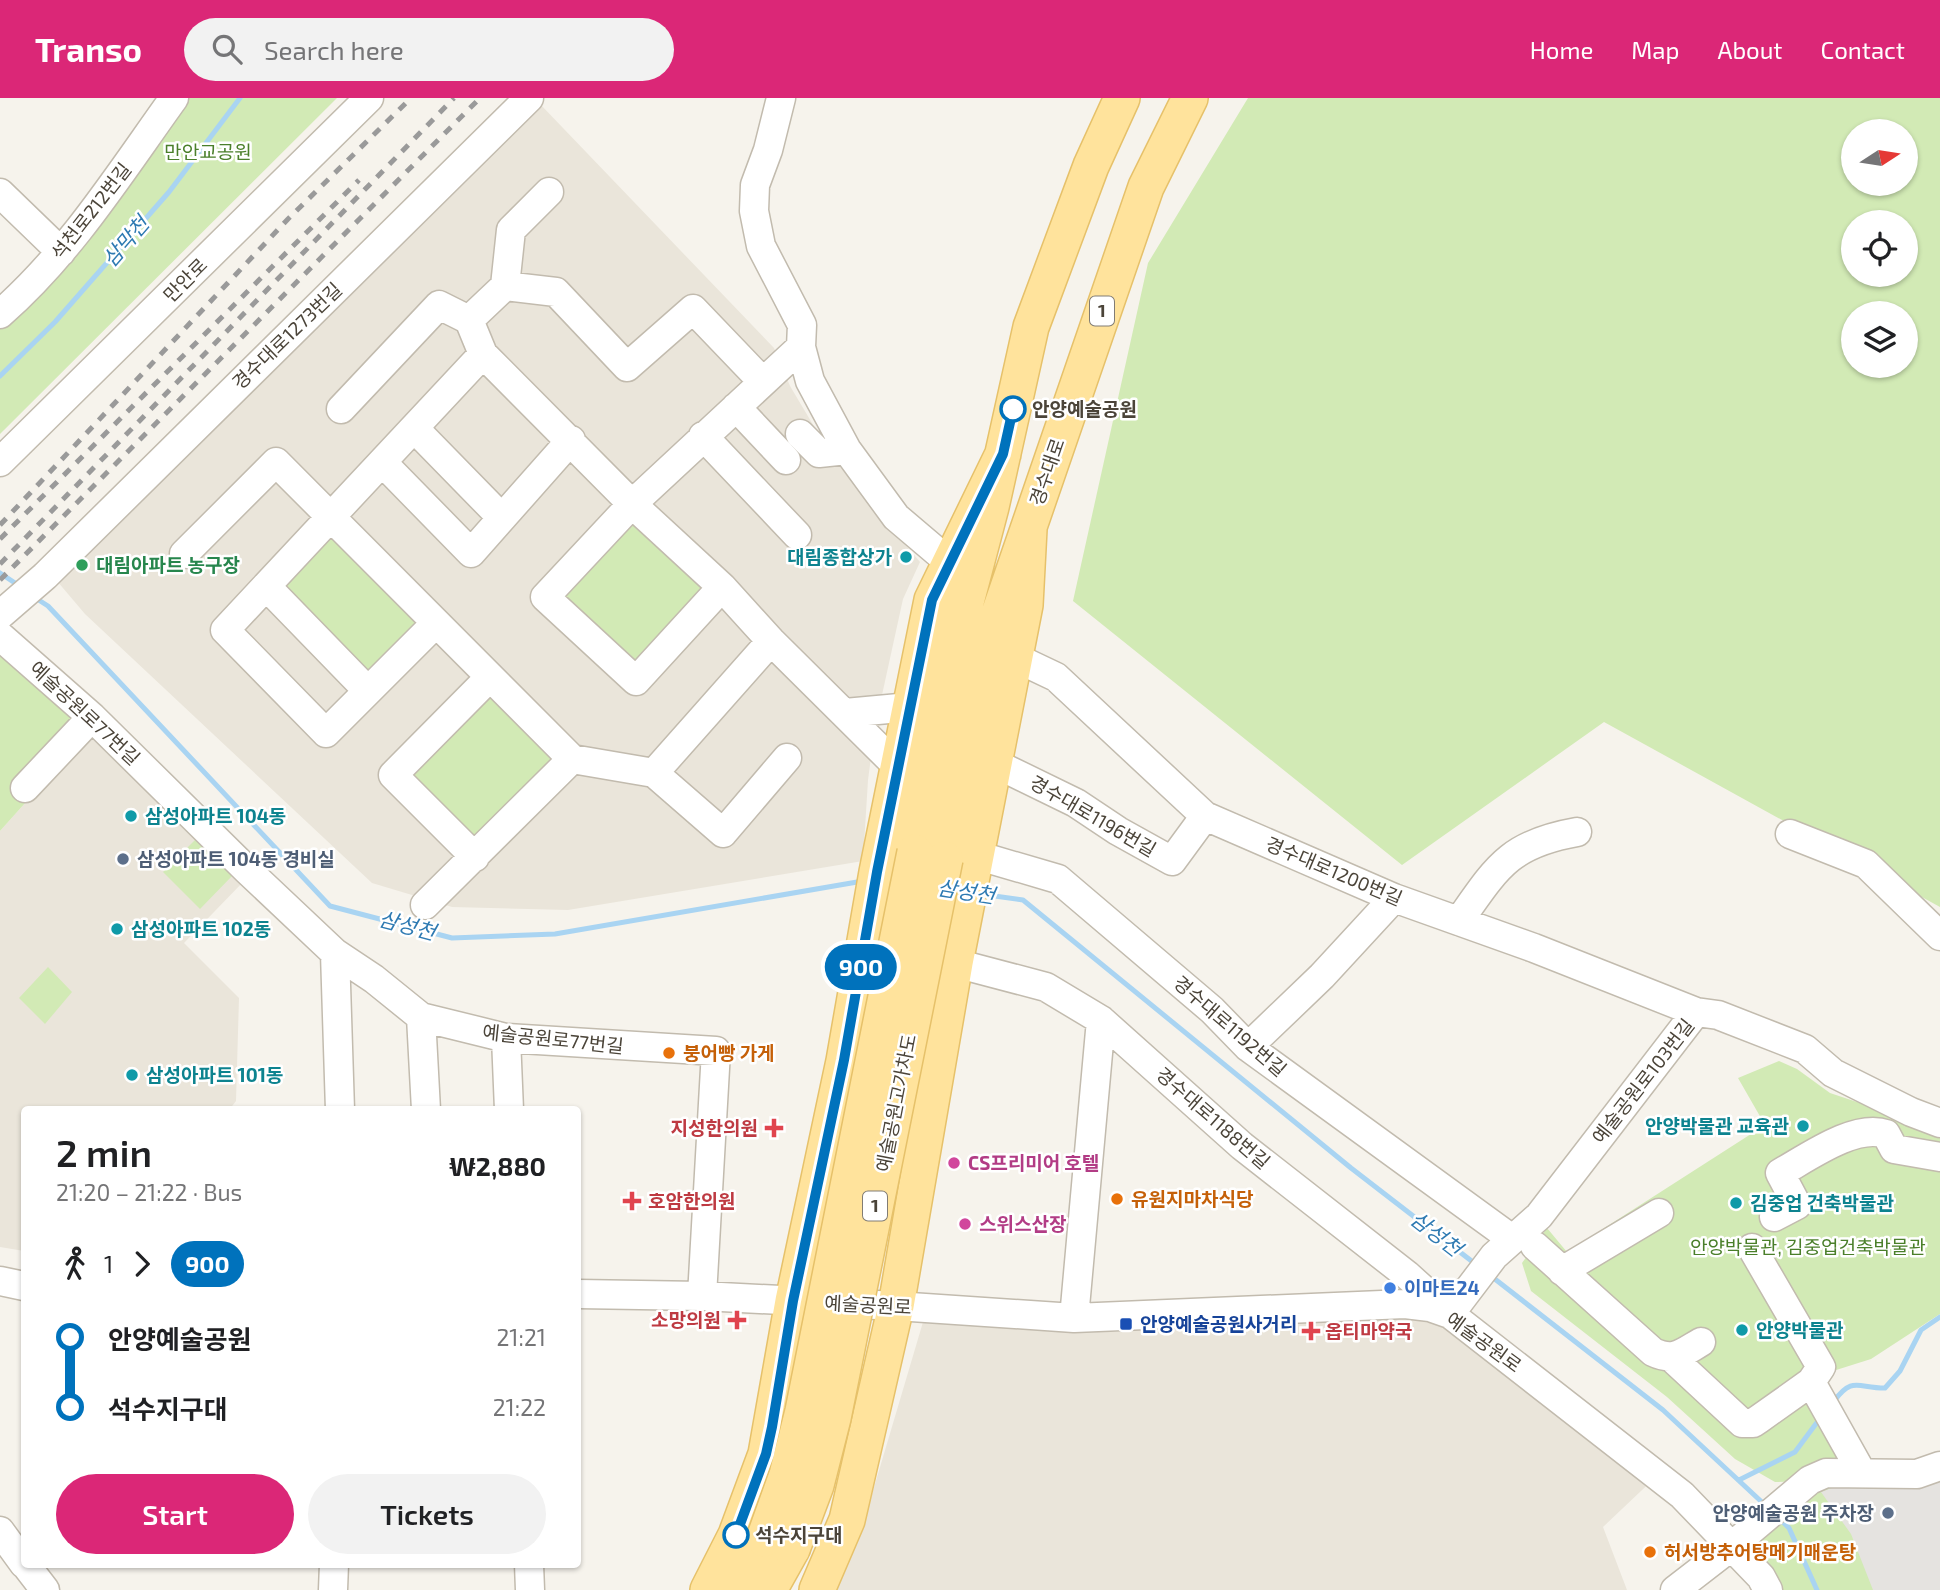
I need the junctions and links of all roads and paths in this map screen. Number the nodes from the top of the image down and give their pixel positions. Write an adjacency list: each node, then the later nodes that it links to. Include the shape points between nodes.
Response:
1 (173, 98): 10 (street, 석천로212번길)
2 (369, 98): 27 (street, 만안로)
3 (529, 98): 17 (street, 경수대로1273번길)
4 (781, 98): 14 (street, via 755,185 754,211 761,246 802,324)
5 (1122, 98): 25 (main road, 1, via 1091,166 1031,327)
6 (1190, 98): 33 (main road, 경수대로 / 1, via 1146,187)
7 (464, 184): 17 (street)
8 (0, 192): 10 (street)
9 (549, 192): 11 (street, via 511,230)
10 (61, 252): 12 (street, 석천로212번길)
11 (505, 286): 13 (street); 16 (street, via 556,292 627,367 694,309)
12 (0, 314)
13 (469, 320): 15 (street); 19 (street, via 439,304)
14 (801, 348): 16 (street); 24 (street, via 810,381)
15 (483, 354): 20 (street); 23 (street)
16 (764, 382): 18 (street)
17 (237, 396): 29 (street); 39 (street, 경수대로1273번길)
18 (736, 407): 22 (street); 26 (street)
19 (341, 409)
20 (414, 428): 28 (street); 32 (street)
21 (800, 434): 24 (street, via 819,453)
22 (703, 436): 30 (street); 34 (street)
23 (570, 440): 30 (street); 32 (street)
24 (847, 450): 36 (street, via 896,517)
25 (1003, 454): 36 (main road); 59 (main road, 1, via 960,625)
26 (786, 460)
27 (0, 462)
28 (382, 462): 31 (street); 32 (street, via 471,553)
29 (178, 468)
30 (632, 504): 38 (street); 38 (street, via 545,597 565,616 636,681)
31 (331, 517): 35 (street, via 276,462); 37 (street); 40 (street)
32 (502, 518)
33 (1028, 529): 43 (main road, via 1025,605); 59 (main road, 경수대로 / 1, via 991,638)
34 (797, 535)
35 (184, 554)
36 (949, 562): 46 (main road, via 932,600)
37 (266, 586): 45 (street); 45 (street, via 225,630 326,733)
38 (722, 587): 42 (street)
39 (0, 615)
40 (436, 623): 44 (street); 45 (street)
41 (0, 636): 48 (street, 예술공원로77번길)
42 (771, 641): 47 (street); 53 (street)
43 (1016, 658): 51 (main road); 55 (street, 경수대로1200번길, via 1056,677)
44 (489, 677): 50 (street); 58 (street, via 393,775)
45 (368, 691)
46 (910, 707): 47 (street); 52 (main road)
47 (845, 713): 52 (street)
48 (92, 717): 54 (street); 64 (street, 예술공원로77번길)
49 (787, 758): 53 (street, via 723,833)
50 (572, 759): 53 (street); 58 (street)
51 (994, 763): 55 (street, 경수대로1196번길, via 1076,803 1172,861); 59 (main road)
52 (898, 767): 85 (main road, via 844,1060)
53 (654, 773)
54 (24, 788)
55 (1205, 816): 60 (street, 경수대로1200번길)
56 (1577, 832): 62 (street, via 1551,836 1503,862)
57 (1790, 834): 63 (street, via 1866,864)
58 (475, 857): 61 (street)
59 (953, 857): 65 (main road); 70 (street, 경수대로1192번길, via 1058,879 1212,1010); 96 (main road, 예술공원고가차도 / 1, bridge, via 803,1411 787,1475)
60 (1394, 898): 62 (street, 경수대로1200번길); 70 (street)
61 (425, 905)
62 (1459, 921): 66 (street, 경수대로1200번길)
63 (1940, 936)
64 (335, 953): 67 (street, 예술공원로77번길); 71 (street)
65 (957, 953): 68 (street, 경수대로1188번길, via 1046,987); 86 (main road)
66 (1696, 1013): 74 (street, 예술공원로103번길, via 1718,1015 1805,1049 1833,1073); 78 (street, 예술공원로103번길)
67 (421, 1017): 69 (street, 예술공원로77번길); 72 (street)
68 (1101, 1020): 87 (street, 경수대로1188번길, via 1242,1146 1407,1275); 88 (street)
69 (506, 1038): 73 (street); 84 (street, 예술공원로77번길, via 716,1051)
70 (1248, 1047): 78 (street, 경수대로1192번길)
71 (340, 1106)
72 (426, 1106)
73 (509, 1106)
74 (1940, 1123)
75 (1940, 1157): 77 (street, via 1894,1149 1886,1134 1862,1131 1780,1173 1797,1205)
76 (1659, 1213): 80 (street)
77 (1774, 1217)
78 (1514, 1247): 80 (street, 경수대로1192번길); 87 (street, 예술공원로103번길)
79 (1752, 1248): 91 (street, via 1821,1367)
80 (1562, 1271): 90 (street, 경수대로1192번길, via 1653,1352)
81 (0, 1283): 82 (street)
82 (21, 1286)
83 (581, 1294): 84 (street, 예술공원로)
84 (702, 1296): 85 (street, 예술공원로)
85 (793, 1301): 86 (street, 예술공원로); 104 (main road, via 766,1454 736,1535)
86 (896, 1306): 88 (street, 예술공원로); 107 (main road, via 847,1520)
87 (1456, 1307): 88 (street, 예술공원로, via 1405,1304); 95 (street, 예술공원로)
88 (1074, 1318)
89 (1701, 1342): 90 (street)
90 (1672, 1358): 91 (street, 경수대로1192번길, via 1742,1423 1753,1423)
91 (1816, 1392): 93 (street)
92 (1940, 1466): 93 (street, via 1917,1474)
93 (1862, 1473): 95 (street, via 1826,1472 1810,1480)
94 (0, 1531): 97 (street)
95 (1738, 1541): 108 (street); 109 (street, 예술공원로)
96 (778, 1544): 105 (main road, 1); 106 (main road, 1)
97 (21, 1559)
98 (28, 1568): 101 (street)
99 (334, 1568): 102 (street)
100 (529, 1568): 103 (street)
101 (45, 1590)
102 (333, 1590)
103 (530, 1590)
104 (708, 1590)
105 (735, 1590)
106 (769, 1590)
107 (817, 1590)
108 (1675, 1590)
109 (1768, 1590)

